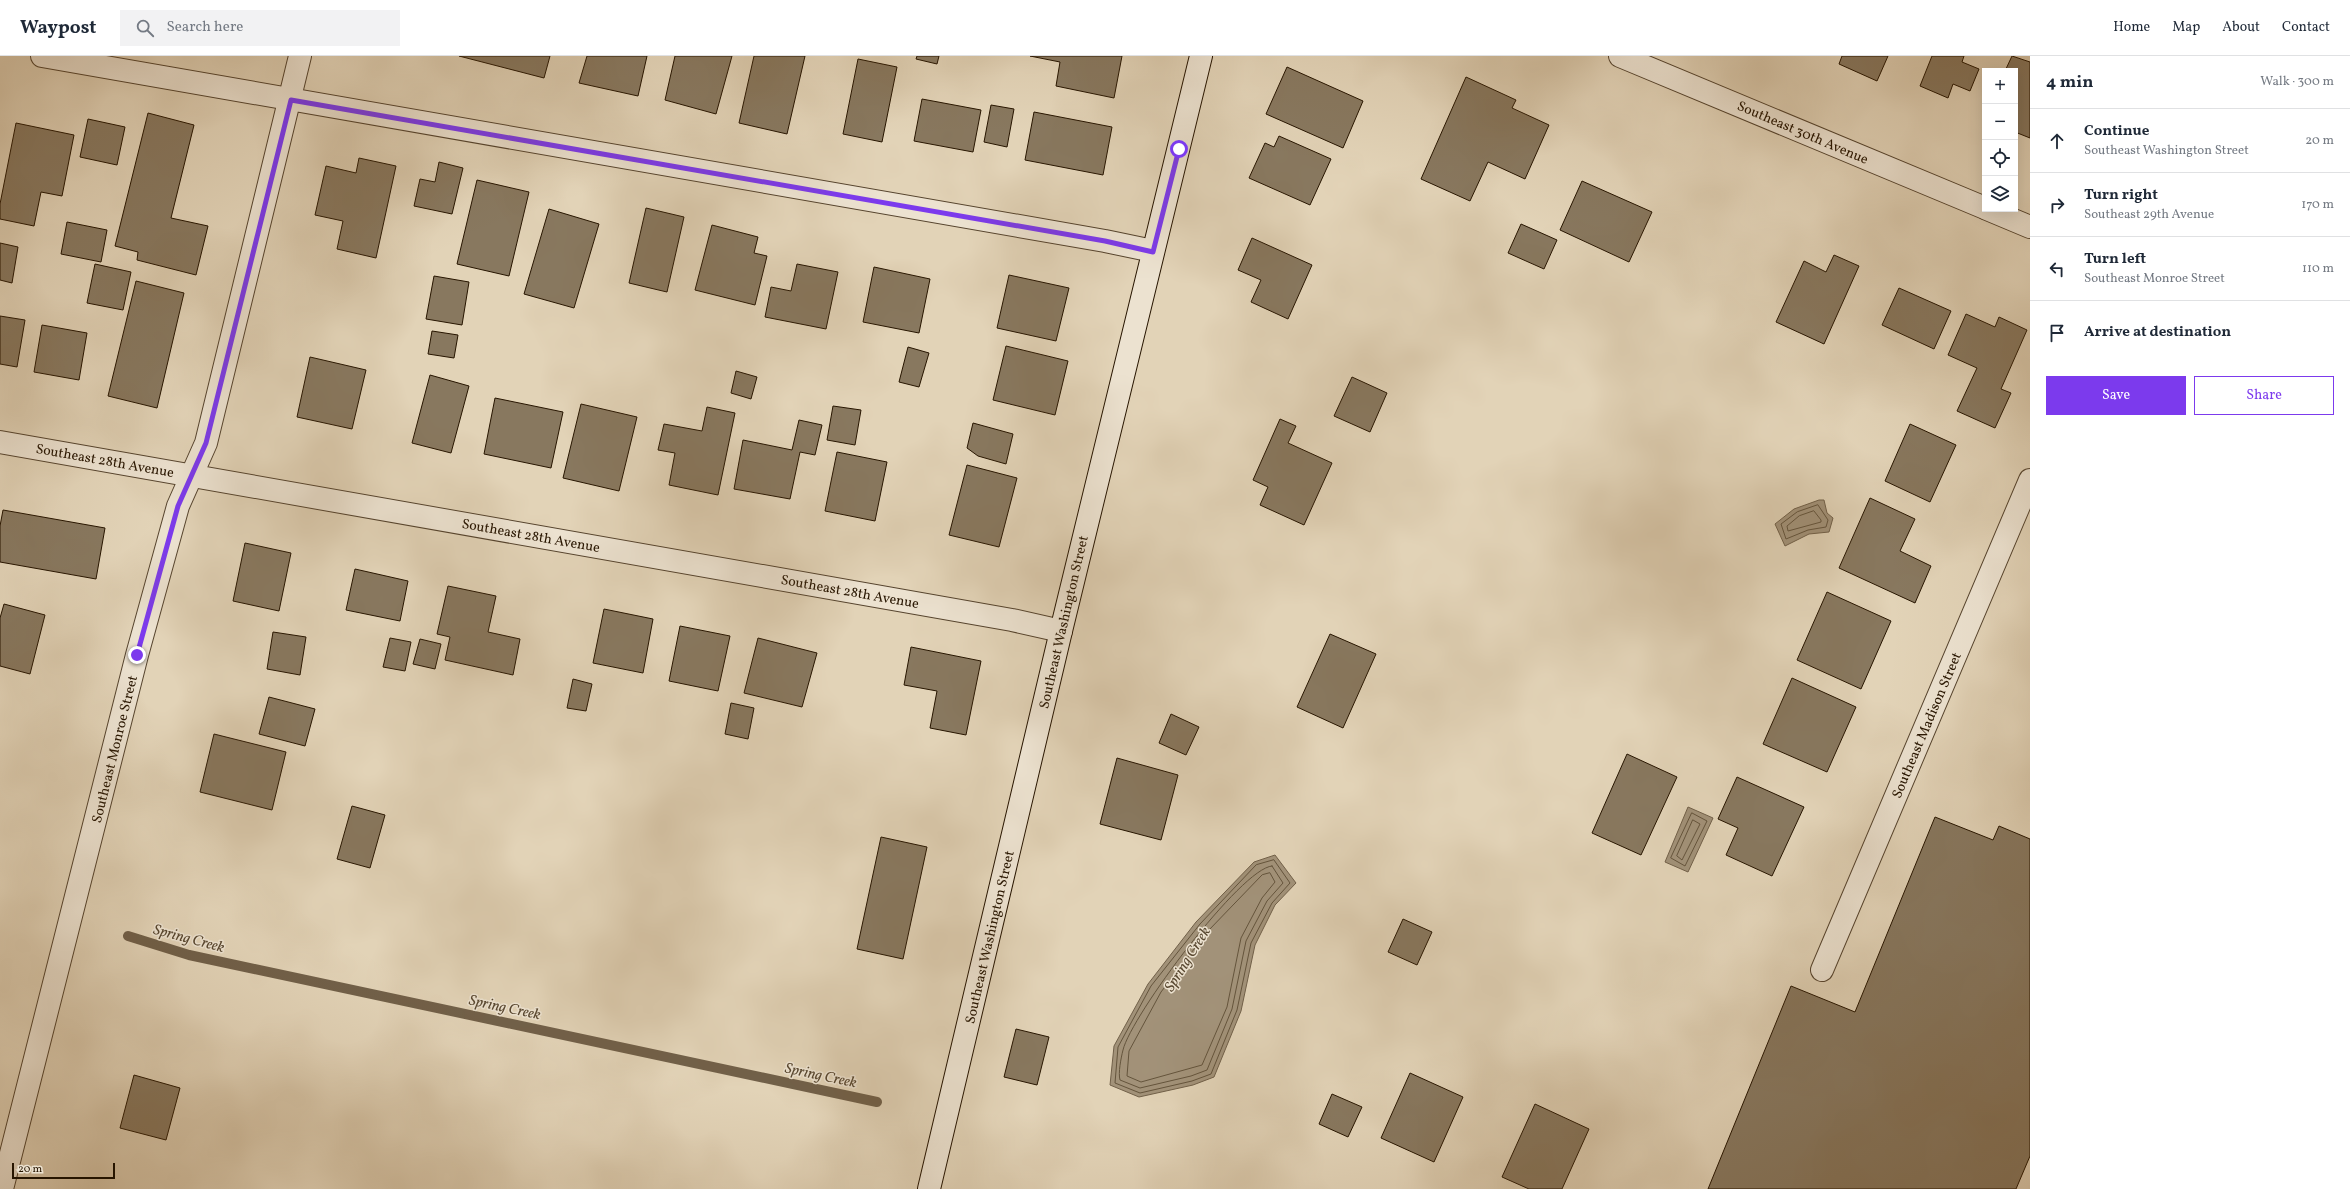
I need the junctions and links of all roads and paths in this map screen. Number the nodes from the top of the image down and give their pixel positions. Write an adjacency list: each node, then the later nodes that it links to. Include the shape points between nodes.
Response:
1 (42, 56): 5 (street)
2 (300, 56): 5 (street, Southeast Monroe Street)
3 (1201, 56): 9 (street, Southeast Washington Street)
4 (1620, 56): 6 (street, Southeast 30th Avenue)
5 (291, 100): 9 (street, via 1097,240); 11 (street, Southeast Monroe Street, via 206,443)
6 (1982, 206)
7 (1995, 212): 8 (street, Southeast 30th Avenue)
8 (2030, 227)
9 (1153, 252): 13 (street, Southeast Washington Street)
10 (0, 442): 11 (street, Southeast 28th Avenue)
11 (192, 475): 13 (street, Southeast 28th Avenue, via 997,617); 15 (street, Southeast Monroe Street, via 178,506 137,655)
12 (2030, 480): 14 (street, Southeast Madison Street)
13 (1061, 631): 16 (street, Southeast Washington Street)
14 (1822, 970)
15 (2, 1189)
16 (929, 1189)

